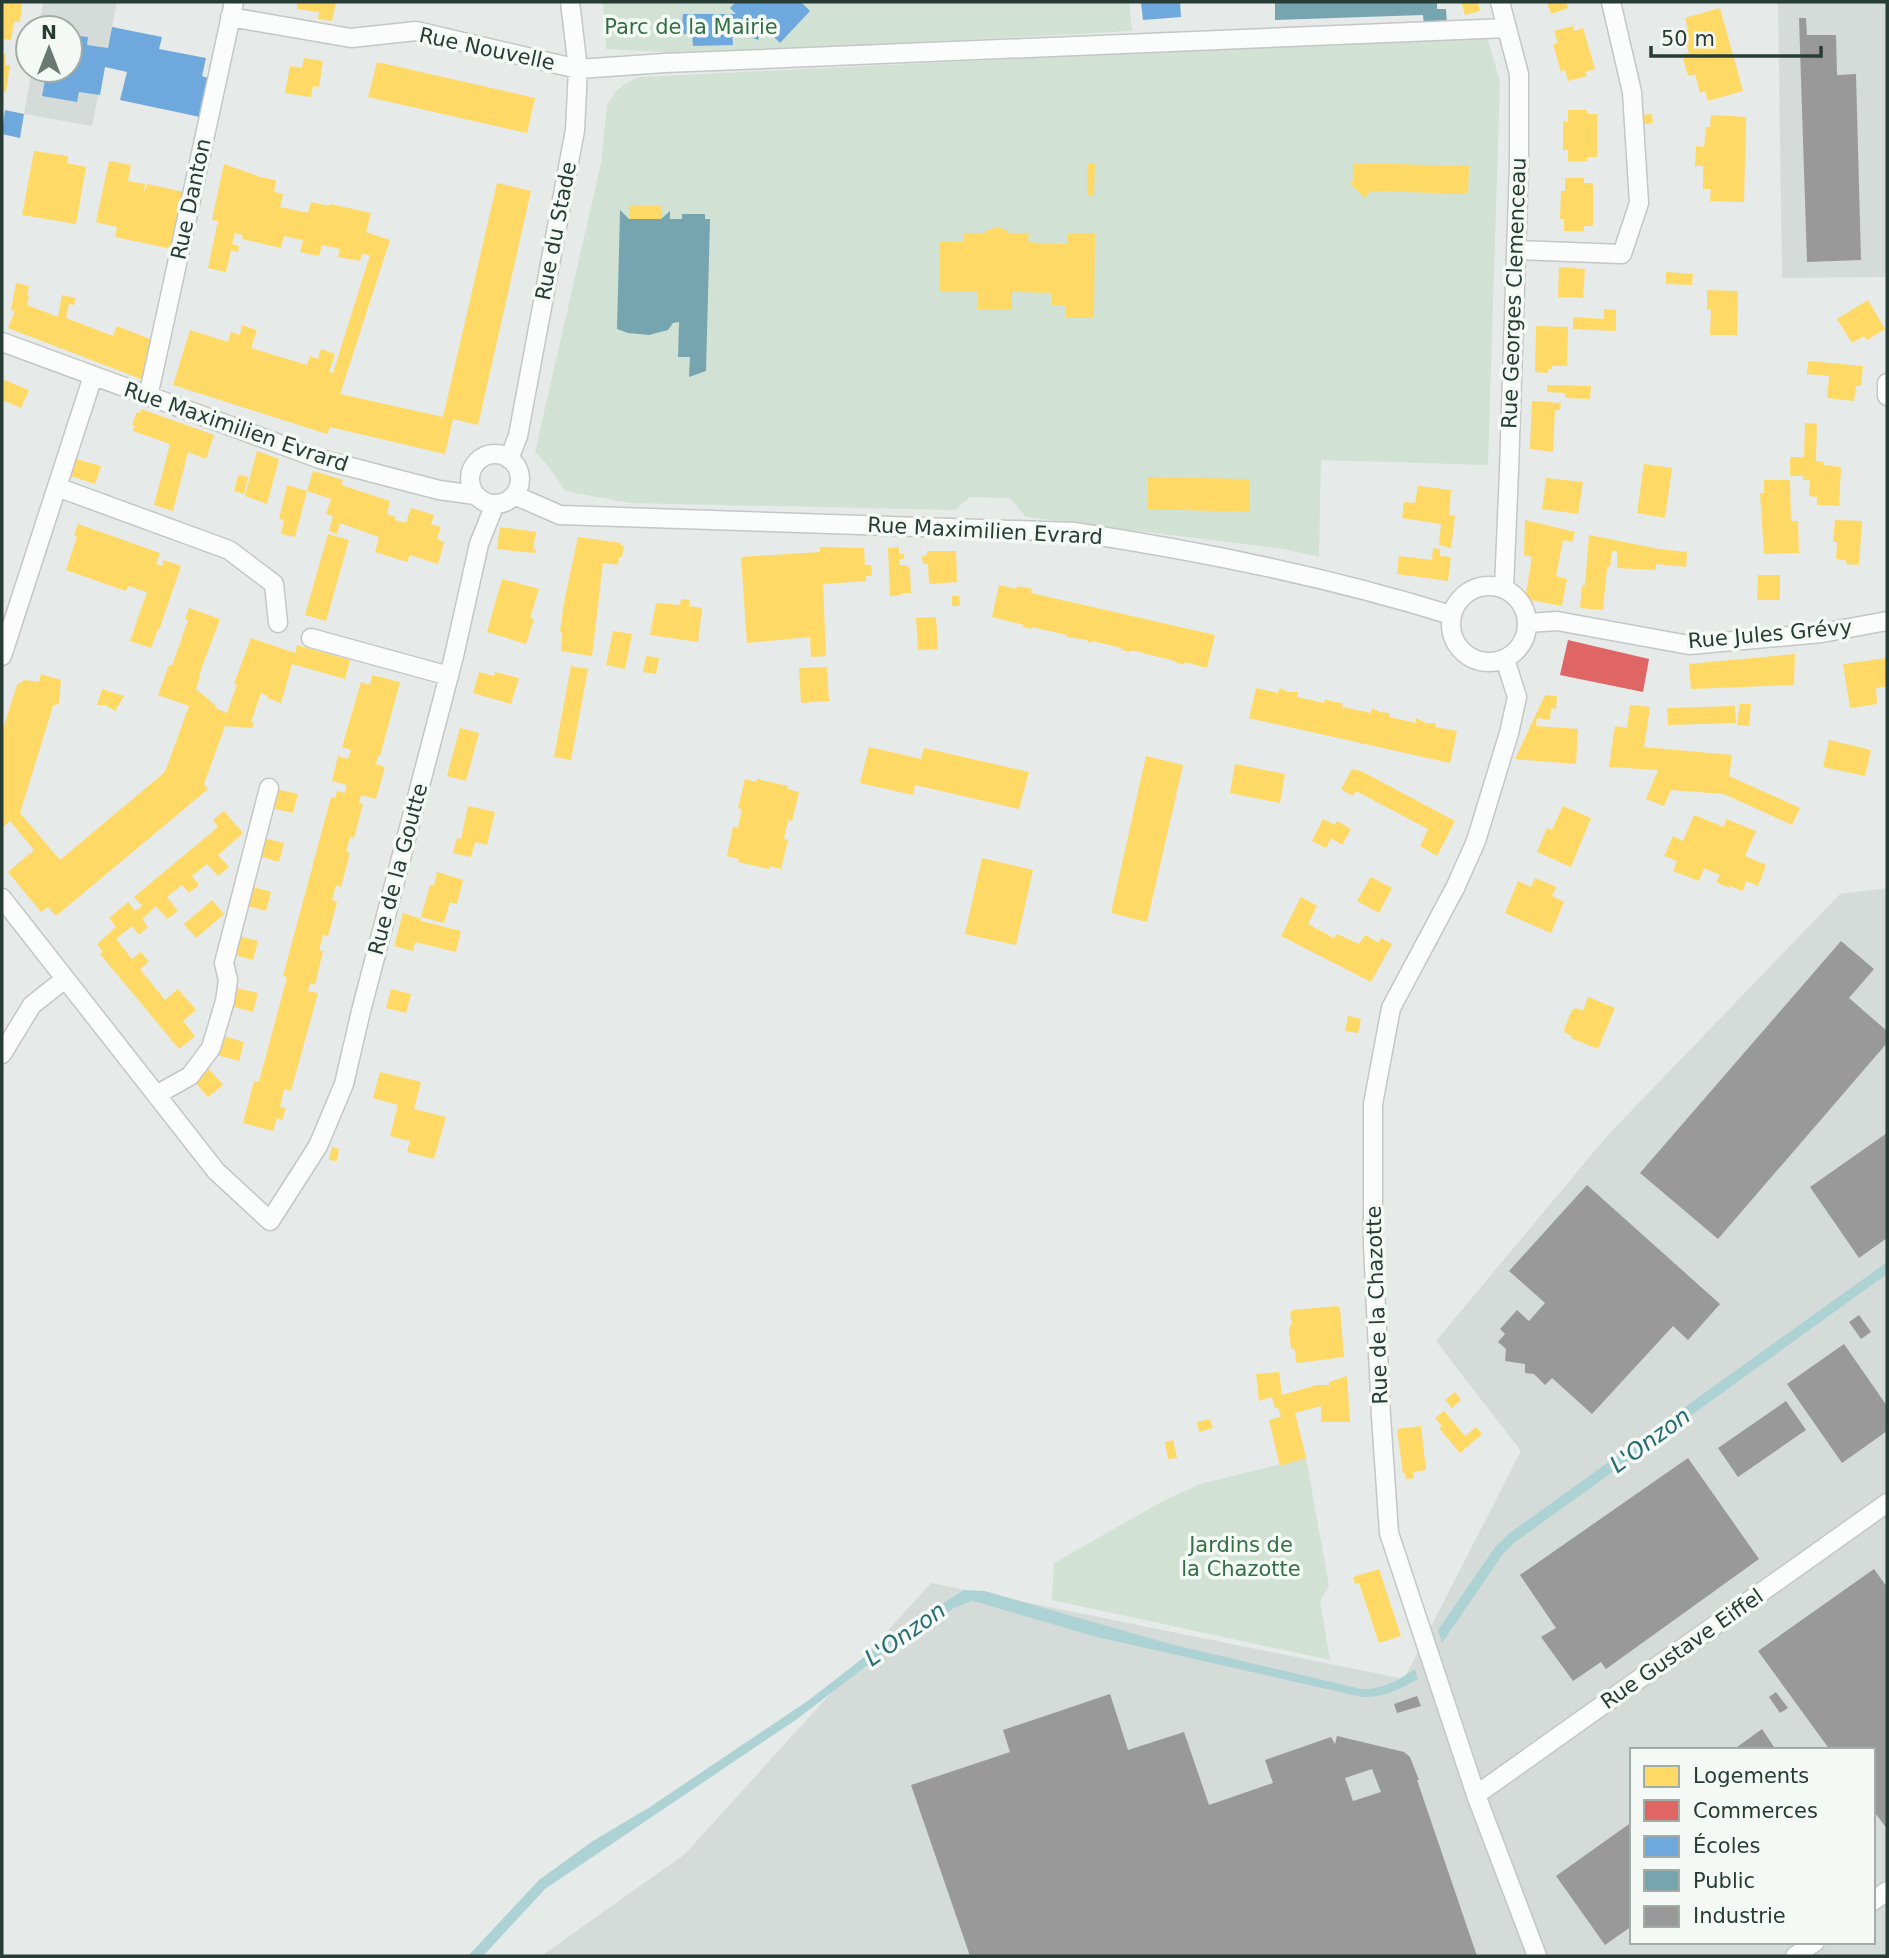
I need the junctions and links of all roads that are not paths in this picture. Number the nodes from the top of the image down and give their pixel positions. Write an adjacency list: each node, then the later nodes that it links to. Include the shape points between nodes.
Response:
1 (570, 2): 6 (street, Rue du Stade)
2 (1500, 2): 5 (street, Rue Georges Clemenceau)
3 (1611, 2): 7 (street, via 1632,92 1639,203 1622,254)
4 (232, 9): 6 (street, Rue Nouvelle, via 352,38 416,31); 12 (street, Rue Danton)
5 (1507, 28): 6 (street, Rue Nouvelle); 7 (street, Rue Georges Clemenceau, via 1519,74)
6 (578, 69): 13 (street, Rue du Stade, via 575,130 518,436)
7 (1516, 250): 18 (street, Rue Georges Clemenceau)
8 (2, 342): 9 (street, Rue Maximilien Evrard)
9 (93, 376): 12 (street, Rue Maximilien Evrard); 14 (street)
10 (1887, 383): 11 (street)
11 (1887, 396)
12 (148, 397): 15 (street, Rue Maximilien Evrard, via 320,459)
13 (509, 458): 15 (street, via 494,454 480,459 471,472); 16 (street, via 519,471)
14 (57, 487): 21 (street, via 229,550 274,584); 23 (street)
15 (475, 495): 17 (street, Rue Maximilien Evrard)
16 (514, 495): 17 (street); 19 (street, Rue Maximilien Evrard, via 560,515 1074,532 1236,561 1390,596)
17 (495, 504): 27 (street, Rue de la Goutte, via 479,544)
18 (1504, 588): 19 (street, via 1490,585 1465,593); 22 (street, via 1525,608)
19 (1451, 615): 26 (street, via 1455,643 1465,654 1484,662)
20 (1887, 621): 22 (street, Rue Jules Grévy, via 1822,633 1689,645 1557,621)
21 (278, 623)
22 (1528, 623): 26 (street, via 1517,650)
23 (6, 631): 25 (street)
24 (311, 638): 27 (street)
25 (2, 656)
26 (1505, 659): 34 (street, Rue de la Chazotte, via 1517,697 1509,733 1476,841 1391,1008 1373,1104 1373,1244 1390,1533)
27 (449, 676): 32 (street, Rue de la Goutte, via 344,1084 318,1146 270,1222 215,1171)
28 (269, 788): 32 (street, via 223,962 228,980 211,1048 190,1076)
29 (2, 898): 30 (street)
30 (65, 979): 31 (street, via 32,1005); 32 (street)
31 (2, 1054)
32 (156, 1095)
33 (1887, 1503): 34 (street, Rue Gustave Eiffel)
34 (1476, 1795): 36 (street, Rue de la Chazotte)
35 (1812, 1944): 37 (street)
36 (1537, 1956)
37 (1795, 1956)

